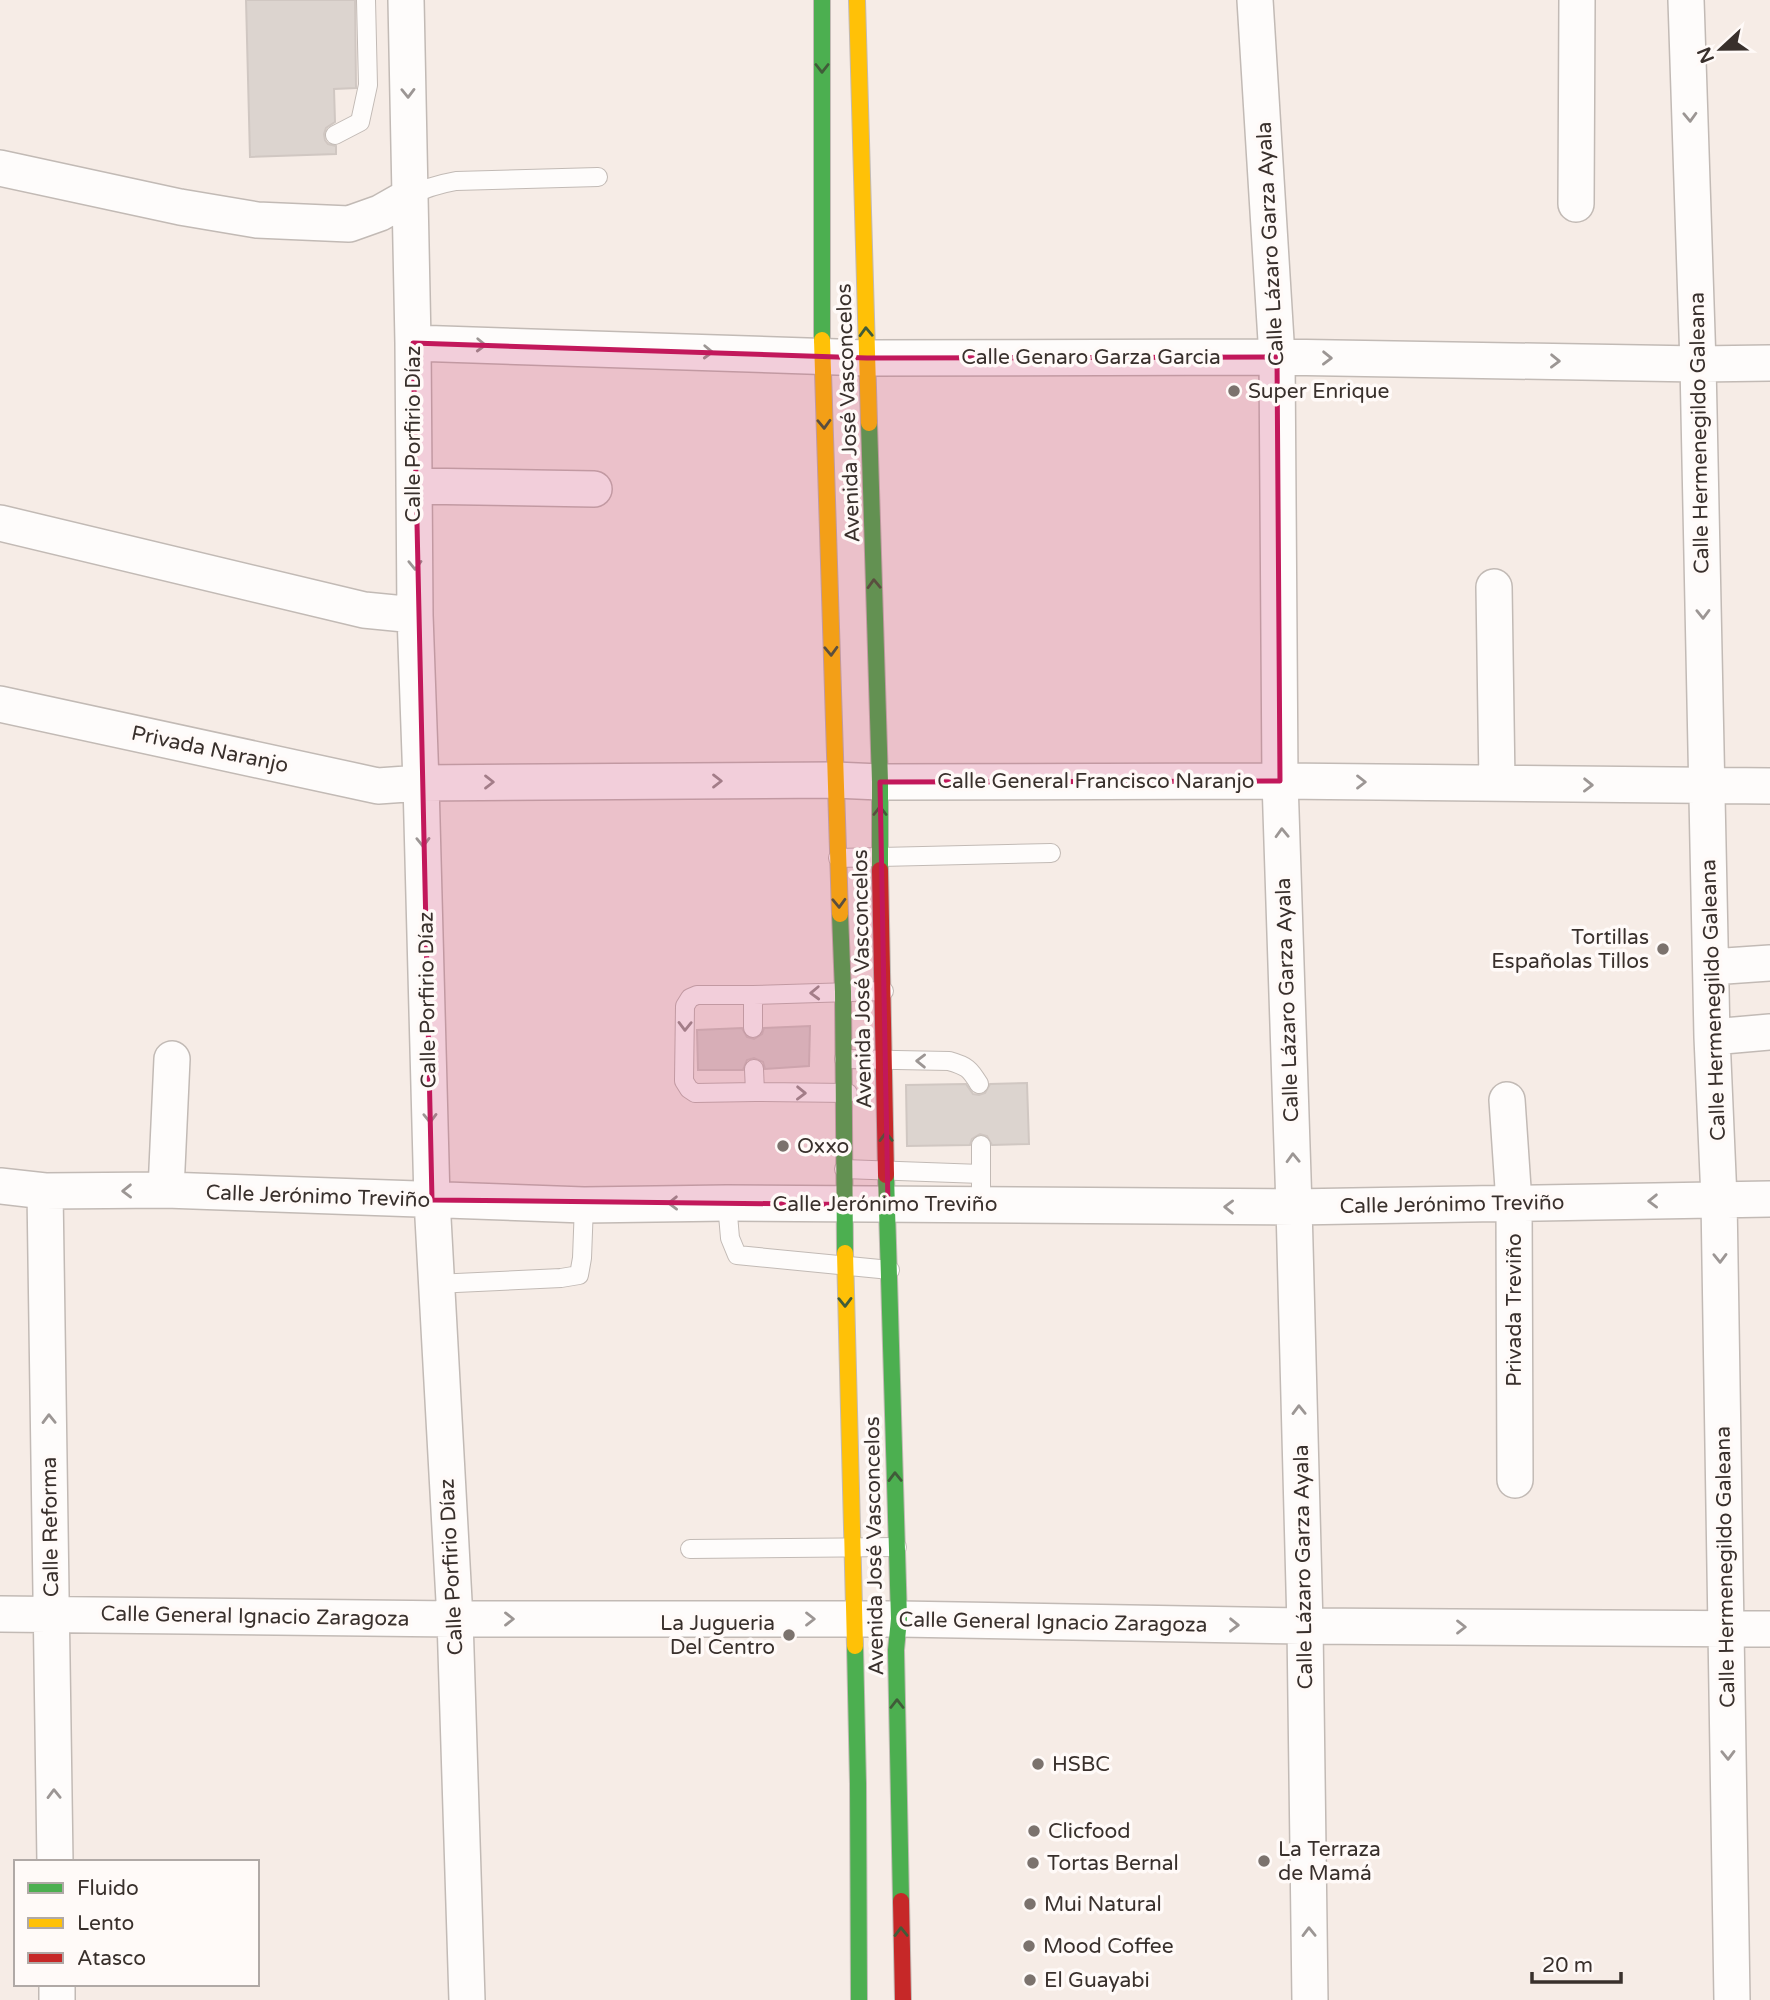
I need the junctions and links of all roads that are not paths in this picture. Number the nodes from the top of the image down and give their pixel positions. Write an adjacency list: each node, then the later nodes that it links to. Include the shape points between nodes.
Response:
1 (366, 0): 8 (lane)
2 (406, 0): 9 (street, Calle Porfirio Díaz)
3 (822, 0): 16 (main road, Avenida José Vasconcelos, one-way to 16)
4 (857, 0): 18 (main road, Avenida José Vasconcelos, one-way to 4)
5 (1255, 0): 17 (street, Calle Lázaro Garza Ayala)
6 (1577, 0): 14 (street)
7 (1686, 0): 19 (street, Calle Hermenegildo Galeana, one-way to 19)
8 (368, 46): 9 (lane); 10 (lane, via 369,85 360,122)
9 (407, 46): 13 (street, Calle Porfirio Díaz, one-way to 13)
10 (335, 135)
11 (0, 168): 13 (street, via 180,207 269,220 349,224)
12 (597, 177): 13 (lane, via 456,181)
13 (410, 196): 15 (street, Calle Porfirio Díaz)
14 (1576, 204)
15 (413, 342): 16 (street, Calle Genaro Garza Garcia, one-way to 16); 21 (street, Calle Porfirio Díaz)
16 (822, 356): 18 (street, Calle Genaro Garza Garcia); 27 (main road, Avenida José Vasconcelos, one-way to 27)
17 (1278, 357): 18 (street, Calle Genaro Garza Garcia); 19 (street, Calle Genaro Garza Garcia, one-way to 19); 28 (street, Calle Lázaro Garza Ayala)
18 (867, 358): 29 (main road, Avenida José Vasconcelos, one-way to 18)
19 (1698, 363): 20 (street, Calle Genaro Garza Garcia); 33 (street, Calle Hermenegildo Galeana, one-way to 33)
20 (1770, 363)
21 (414, 486): 22 (street); 25 (street, Calle Porfirio Díaz, one-way to 25)
22 (594, 489)
23 (0, 523): 25 (street, via 364,610)
24 (1494, 587): 31 (street)
25 (415, 615): 30 (street, Calle Porfirio Díaz)
26 (0, 704): 30 (street, Privada Naranjo, via 378,786)
27 (835, 780): 29 (street, Calle General Francisco Naranjo); 30 (street, Calle General Francisco Naranjo, one-way to 27); 36 (main road, Avenida José Vasconcelos)
28 (1280, 781): 29 (street, Calle General Francisco Naranjo); 31 (street, Calle General Francisco Naranjo, one-way to 31); 69 (street, Calle Lázaro Garza Ayala, one-way to 28)
29 (880, 782): 35 (main road, Avenida José Vasconcelos, one-way to 29)
30 (421, 783): 63 (street, Calle Porfirio Díaz, one-way to 63)
31 (1497, 783): 33 (street, Calle General Francisco Naranjo, one-way to 33)
32 (1770, 786): 33 (street, Calle General Francisco Naranjo)
33 (1707, 787): 38 (street, Calle Hermenegildo Galeana)
34 (1051, 853): 35 (lane)
35 (880, 857): 36 (lane); 39 (main road, Avenida José Vasconcelos)
36 (838, 858): 40 (main road, Avenida José Vasconcelos, one-way to 40)
37 (1770, 963): 38 (street)
38 (1711, 967): 44 (street, Calle Hermenegildo Galeana)
39 (884, 991): 40 (lane); 47 (main road, Avenida José Vasconcelos)
40 (843, 992): 41 (lane, one-way to 41); 46 (main road, Avenida José Vasconcelos)
41 (753, 995): 42 (lane); 50 (lane, one-way to 50, via 690,998 685,1006 684,1081 695,1093)
42 (753, 1028)
43 (1770, 1032): 44 (street)
44 (1712, 1037): 61 (street, Calle Hermenegildo Galeana)
45 (173, 1059): 59 (street)
46 (844, 1059): 47 (lane); 51 (main road, Avenida José Vasconcelos)
47 (885, 1060): 49 (lane, one-way to 47, via 964,1065 949,1061); 52 (main road, Avenida José Vasconcelos)
48 (754, 1069): 50 (lane)
49 (979, 1084)
50 (755, 1092): 51 (lane, one-way to 51)
51 (844, 1093): 52 (lane); 55 (main road, Avenida José Vasconcelos)
52 (885, 1093): 56 (main road, Avenida José Vasconcelos, one-way to 52)
53 (1507, 1100): 65 (street, Privada Treviño)
54 (981, 1145): 58 (lane)
55 (844, 1169): 56 (lane); 67 (main road, Avenida José Vasconcelos)
56 (886, 1170): 58 (lane); 68 (main road, Avenida José Vasconcelos)
57 (0, 1186): 60 (street, Calle Jerónimo Treviño)
58 (981, 1189): 68 (street, Calle Jerónimo Treviño); 69 (street, Calle Jerónimo Treviño, one-way to 58)
59 (166, 1190): 60 (street, Calle Jerónimo Treviño, one-way to 60); 63 (street, Calle Jerónimo Treviño)
60 (46, 1191): 78 (street, Calle Reforma, one-way to 60)
61 (1719, 1199): 62 (street, Calle Jerónimo Treviño); 65 (street, Calle Jerónimo Treviño, one-way to 65); 83 (street, Calle Hermenegildo Galeana, one-way to 83)
62 (1770, 1199)
63 (432, 1200): 66 (street, Calle Jerónimo Treviño); 72 (street, Calle Porfirio Díaz)
64 (727, 1203): 66 (street, Calle Jerónimo Treviño, one-way to 66); 67 (street, Calle Jerónimo Treviño); 70 (lane, via 730,1238 737,1255)
65 (1514, 1203): 69 (street, Calle Jerónimo Treviño); 73 (street, Privada Treviño)
66 (584, 1205): 72 (lane, via 579,1275)
67 (844, 1205): 68 (street, Calle Jerónimo Treviño); 70 (main road, Avenida José Vasconcelos)
68 (888, 1205): 71 (main road, Avenida José Vasconcelos)
69 (1294, 1207): 82 (street, Calle Lázaro Garza Ayala, one-way to 69)
70 (845, 1267): 71 (lane); 74 (main road, Avenida José Vasconcelos, one-way to 74)
71 (890, 1270): 75 (main road, Avenida José Vasconcelos, one-way to 71)
72 (435, 1284): 79 (street, Calle Porfirio Díaz)
73 (1515, 1480)
74 (851, 1547): 75 (lane); 76 (lane); 80 (main road, Avenida José Vasconcelos)
75 (897, 1547): 81 (main road, Avenida José Vasconcelos)
76 (690, 1549)
77 (0, 1614): 78 (street, Calle General Ignacio Zaragoza)
78 (51, 1614): 79 (street, Calle General Ignacio Zaragoza); 85 (street, Calle Reforma, one-way to 78)
79 (454, 1619): 80 (street, Calle General Ignacio Zaragoza, one-way to 80); 86 (street, Calle Porfirio Díaz)
80 (853, 1619): 81 (street, Calle General Ignacio Zaragoza); 87 (main road, Avenida José Vasconcelos)
81 (899, 1619): 82 (street, Calle General Ignacio Zaragoza, one-way to 82); 88 (main road, Avenida José Vasconcelos, one-way to 81)
82 (1305, 1626): 83 (street, Calle General Ignacio Zaragoza, one-way to 83); 89 (street, Calle Lázaro Garza Ayala, one-way to 82)
83 (1727, 1628): 84 (street, Calle General Ignacio Zaragoza); 90 (street, Calle Hermenegildo Galeana, one-way to 90)
84 (1770, 1629)
85 (55, 1860)
86 (467, 2000)
87 (859, 2000)
88 (902, 2000)
89 (1310, 2000)
90 (1732, 2000)

